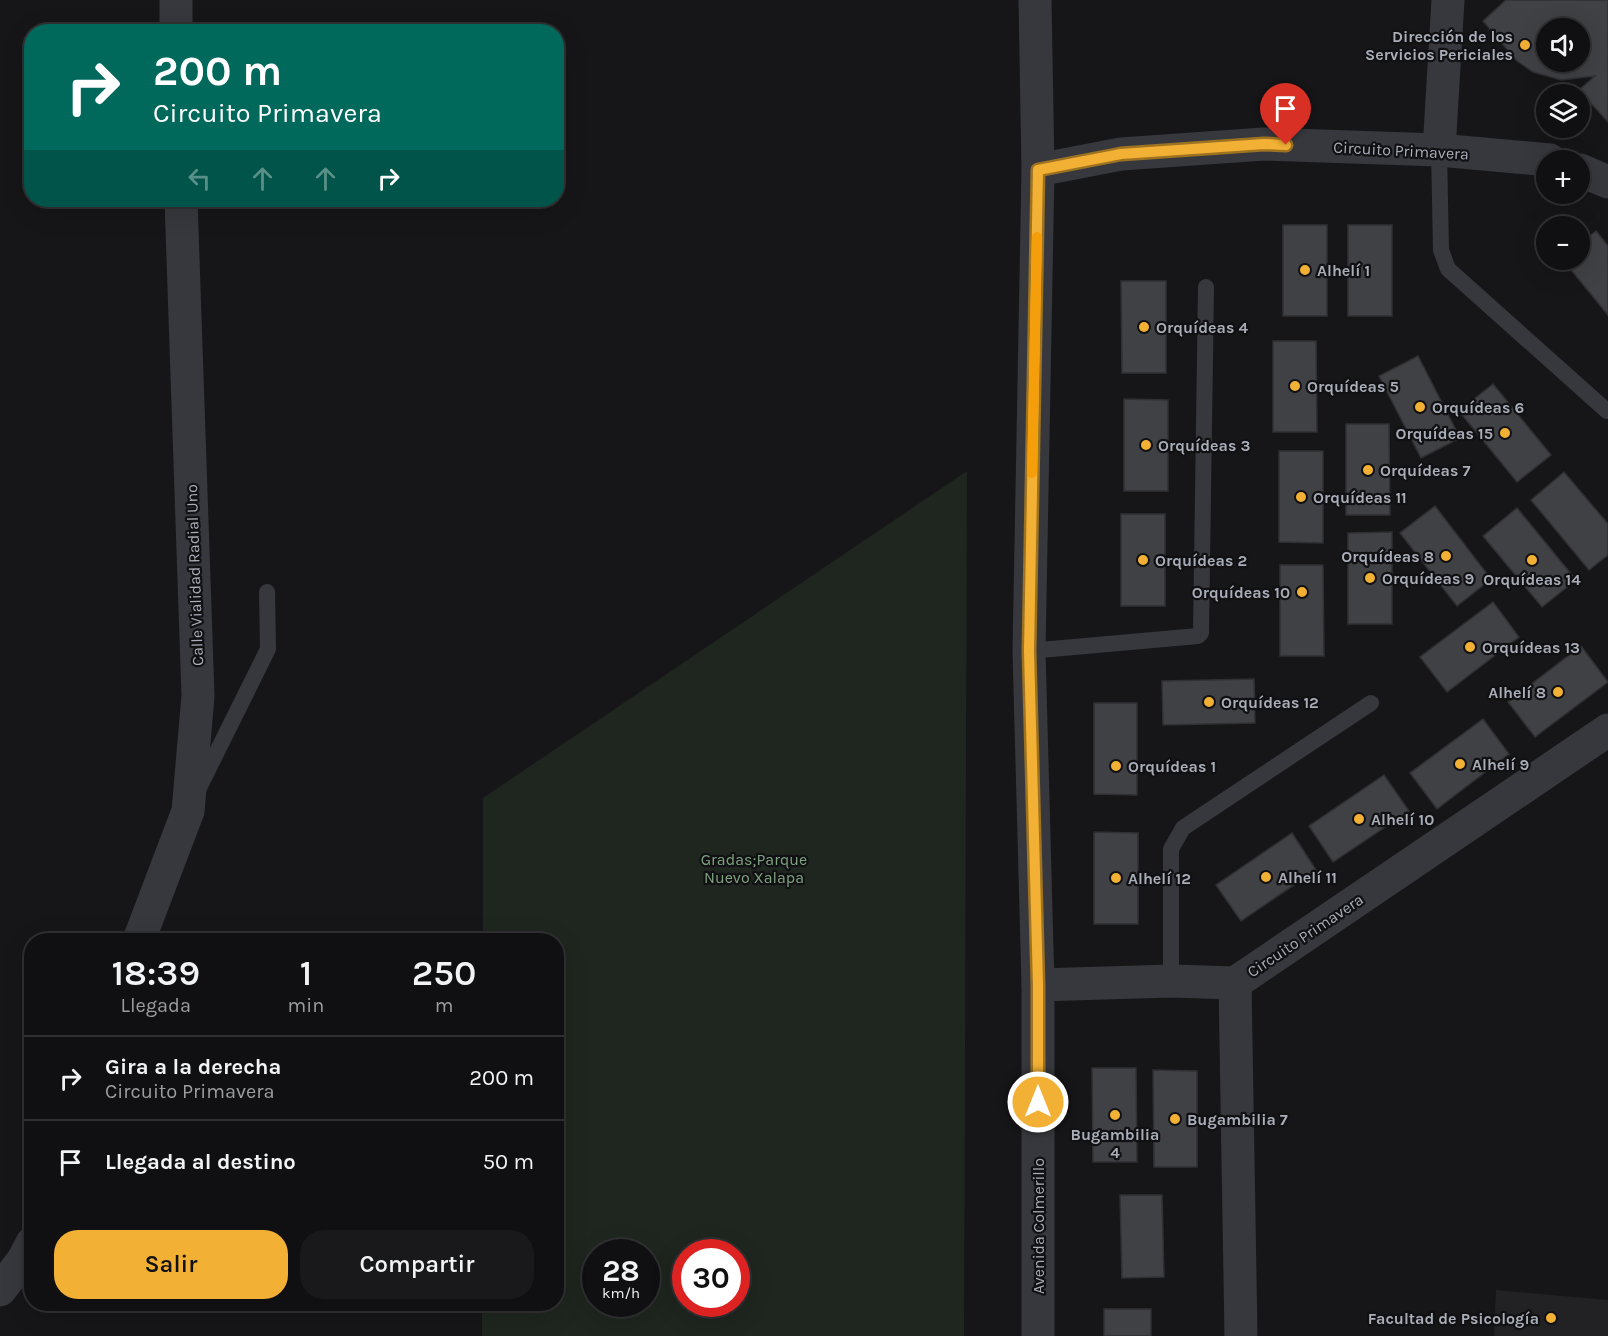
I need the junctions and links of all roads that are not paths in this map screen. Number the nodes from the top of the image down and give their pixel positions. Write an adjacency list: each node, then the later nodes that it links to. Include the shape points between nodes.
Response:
1 (176, 0): 4 (street)
2 (1035, 0): 7 (street, Avenida Colmerillo)
3 (1448, 0): 5 (street)
4 (176, 24)
5 (1439, 150): 6 (street, Circuito Primavera); 7 (street, Circuito Primavera, via 1264,144 1121,154); 12 (lane, via 1441,250 1448,269)
6 (1536, 159)
7 (1038, 170): 14 (street, Avenida Colmerillo)
8 (1590, 174): 9 (street)
9 (1608, 182)
10 (180, 207): 17 (street, Calle Vialidad Radial Uno, via 198,696)
11 (1206, 287): 14 (lane, via 1201,633)
12 (1606, 411)
13 (267, 592): 17 (lane, via 268,649)
14 (1029, 651): 21 (street, Avenida Colmerillo)
15 (1371, 703): 19 (lane, via 1183,828 1171,849)
16 (1608, 730): 20 (street, Circuito Primavera)
17 (188, 811): 18 (street, Calle Vialidad Radial Uno)
18 (142, 933)
19 (1171, 981): 20 (street); 21 (street)
20 (1234, 983): 25 (street, Circuito Primavera)
21 (1038, 985): 24 (street, Avenida Colmerillo)
22 (24, 1258): 23 (street)
23 (0, 1290)
24 (1038, 1336)
25 (1241, 1336)

